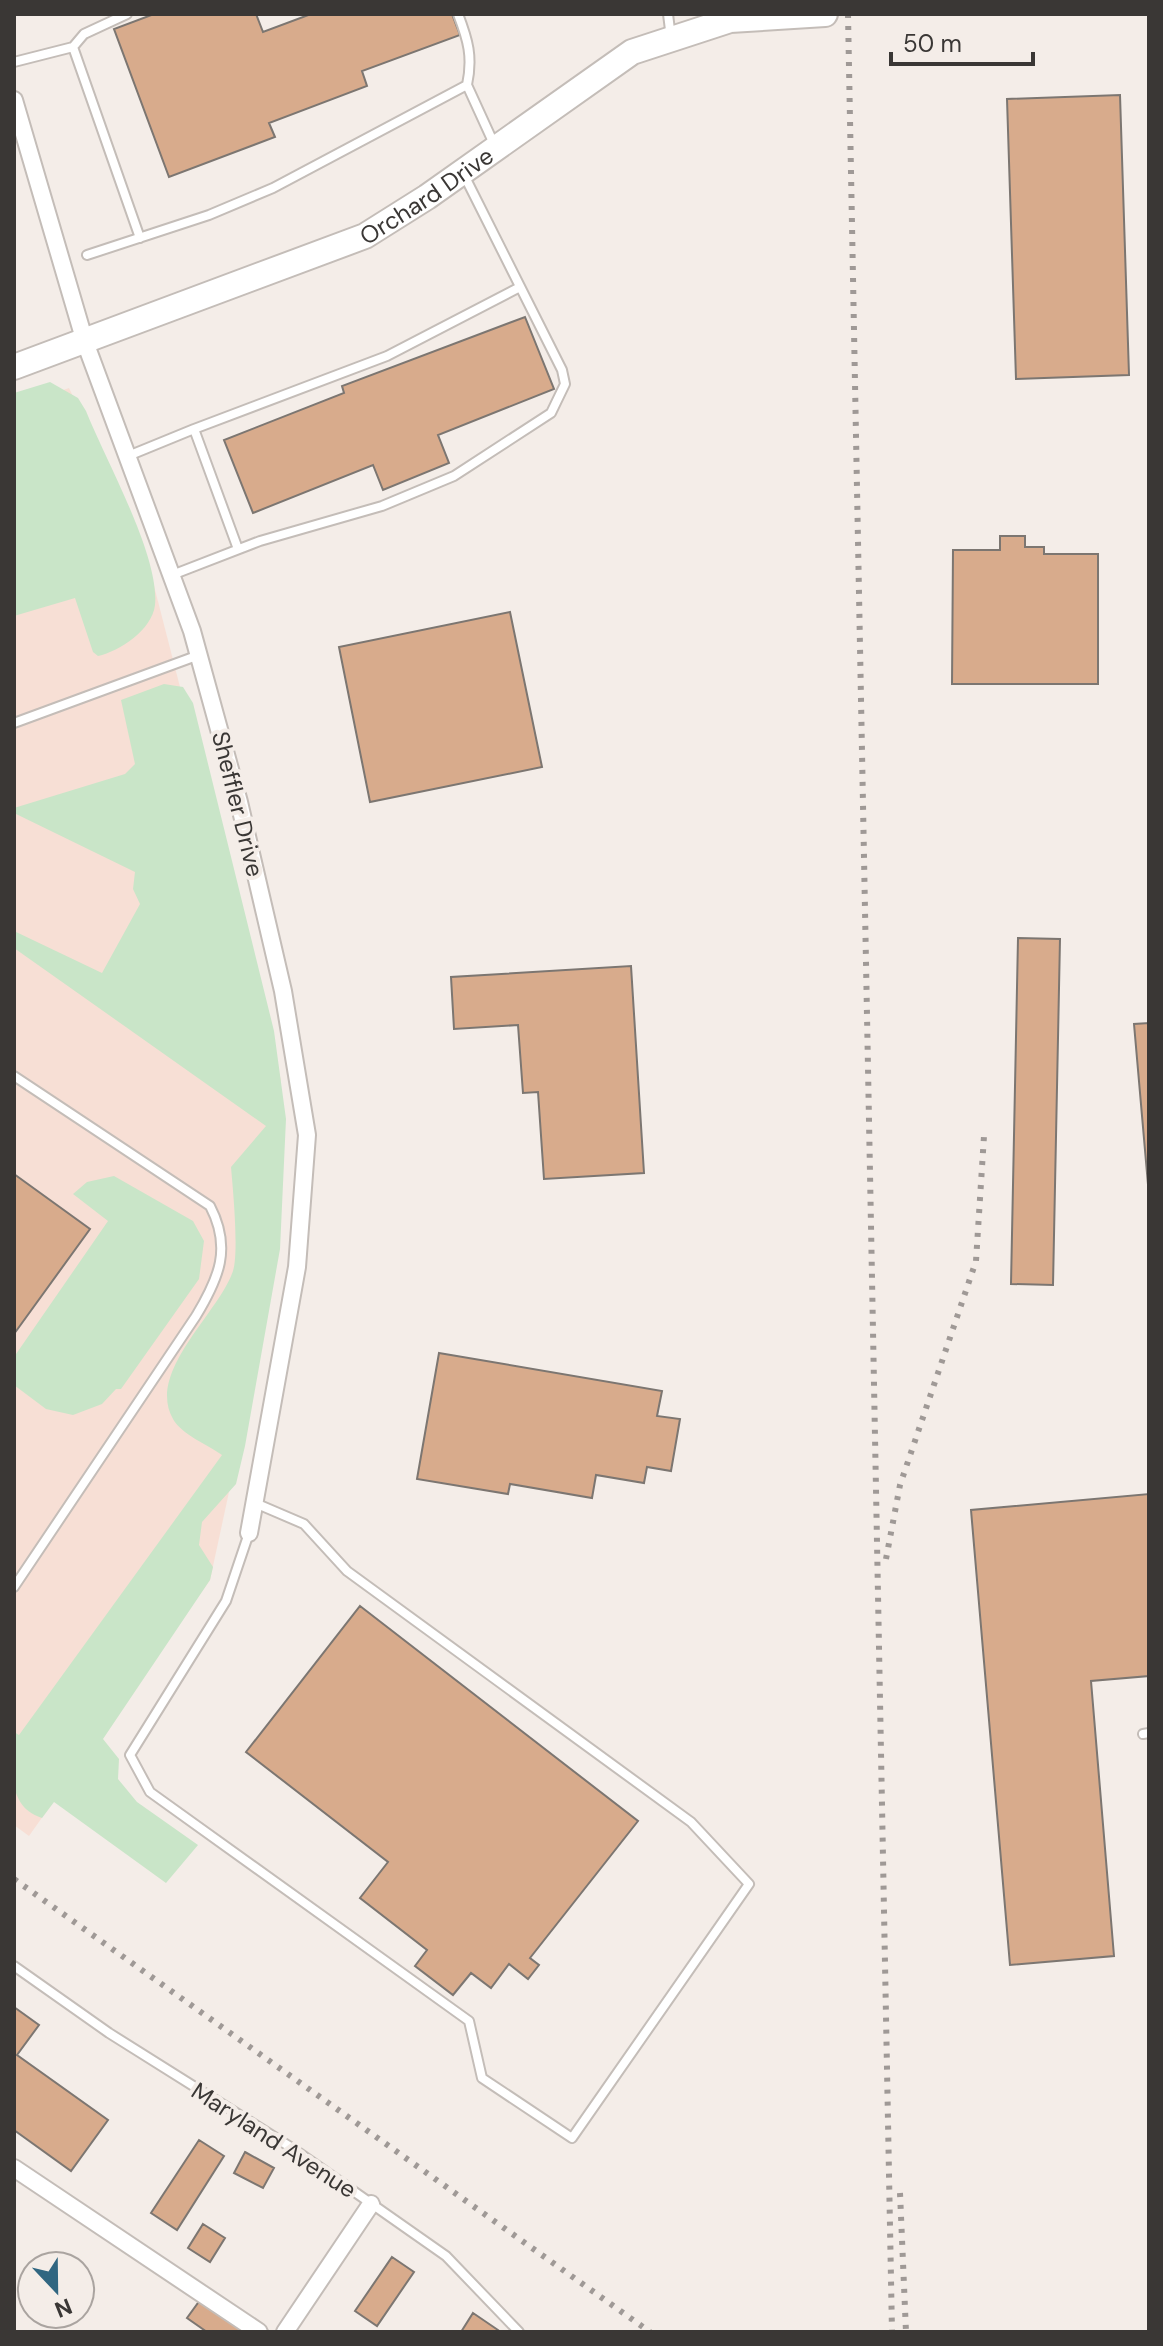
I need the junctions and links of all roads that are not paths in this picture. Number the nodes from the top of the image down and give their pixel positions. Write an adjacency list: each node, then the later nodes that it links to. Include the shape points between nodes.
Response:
1 (127, 14): 6 (lane, via 84,34)
2 (458, 14): 8 (lane, via 472,63)
3 (668, 14): 5 (lane)
4 (825, 14): 5 (street, Orchard Drive, via 730,20)
5 (671, 39): 10 (street, Orchard Drive, via 632,52)
6 (73, 47): 7 (lane); 12 (lane)
7 (14, 62)
8 (467, 85): 10 (lane); 12 (lane, via 273,188)
9 (14, 101): 15 (street, Sheffler Drive)
10 (496, 148): 11 (street, Orchard Drive)
11 (462, 172): 14 (lane); 15 (street, Orchard Drive, via 365,236)
12 (140, 238): 13 (lane)
13 (87, 255)
14 (520, 287): 17 (lane, via 387,356); 19 (lane, via 565,384 551,413 454,476 382,506)
15 (85, 342): 16 (street, Orchard Drive); 18 (street, Sheffler Drive)
16 (14, 367)
17 (194, 429): 18 (lane); 19 (lane)
18 (127, 456): 20 (street, Sheffler Drive)
19 (238, 549): 20 (lane)
20 (172, 575): 21 (street, Sheffler Drive)
21 (199, 655): 22 (lane); 24 (street, Sheffler Drive, via 283,991 307,1135 297,1267)
22 (14, 723)
23 (14, 1076): 26 (lane, via 210,1206 219,1222 222,1259 217,1281 196,1316)
24 (255, 1503): 25 (street, Sheffler Drive); 25 (lane, via 304,1524 347,1571 691,1822 749,1884 572,2138 482,2078 469,2021 150,1792 136,1767 130,1755 226,1601)
25 (249, 1533)
26 (14, 1587)
27 (14, 1966): 29 (lane, Maryland Avenue)
28 (14, 2168): 30 (street)
29 (371, 2204): 31 (street); 32 (lane, Maryland Avenue, via 446,2256)
30 (259, 2332)
31 (285, 2332)
32 (519, 2332)

